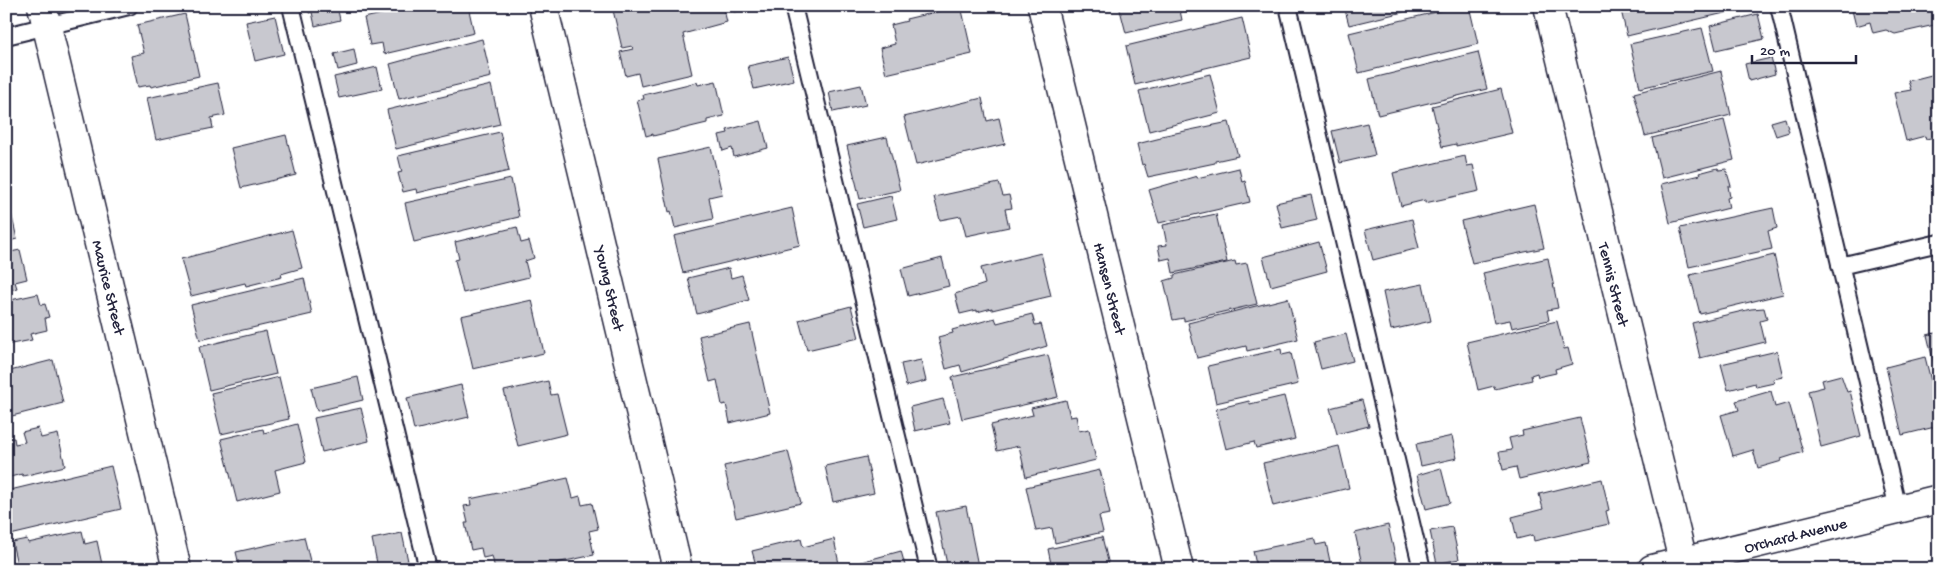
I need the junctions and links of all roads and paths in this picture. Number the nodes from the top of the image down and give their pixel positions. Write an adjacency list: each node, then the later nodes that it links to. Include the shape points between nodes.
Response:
1 (129, 6): 9 (lane)
2 (292, 6): 17 (lane)
3 (543, 6): 18 (street, Young Street)
4 (793, 6): 19 (lane)
5 (1042, 6): 20 (street, Hansen Street)
6 (1288, 6): 21 (lane)
7 (1548, 6): 15 (street, Tennis Street)
8 (1779, 6): 12 (lane)
9 (44, 16): 10 (lane); 16 (street, Maurice Street)
10 (6, 36)
11 (1939, 242): 12 (lane)
12 (1840, 266): 14 (lane)
13 (1939, 499): 14 (street, Orchard Avenue)
14 (1898, 509): 15 (street, Orchard Avenue)
15 (1683, 561): 22 (street, Orchard Avenue)
16 (177, 569)
17 (428, 569)
18 (678, 569)
19 (929, 569)
20 (1179, 569)
21 (1422, 569)
22 (1652, 569)

